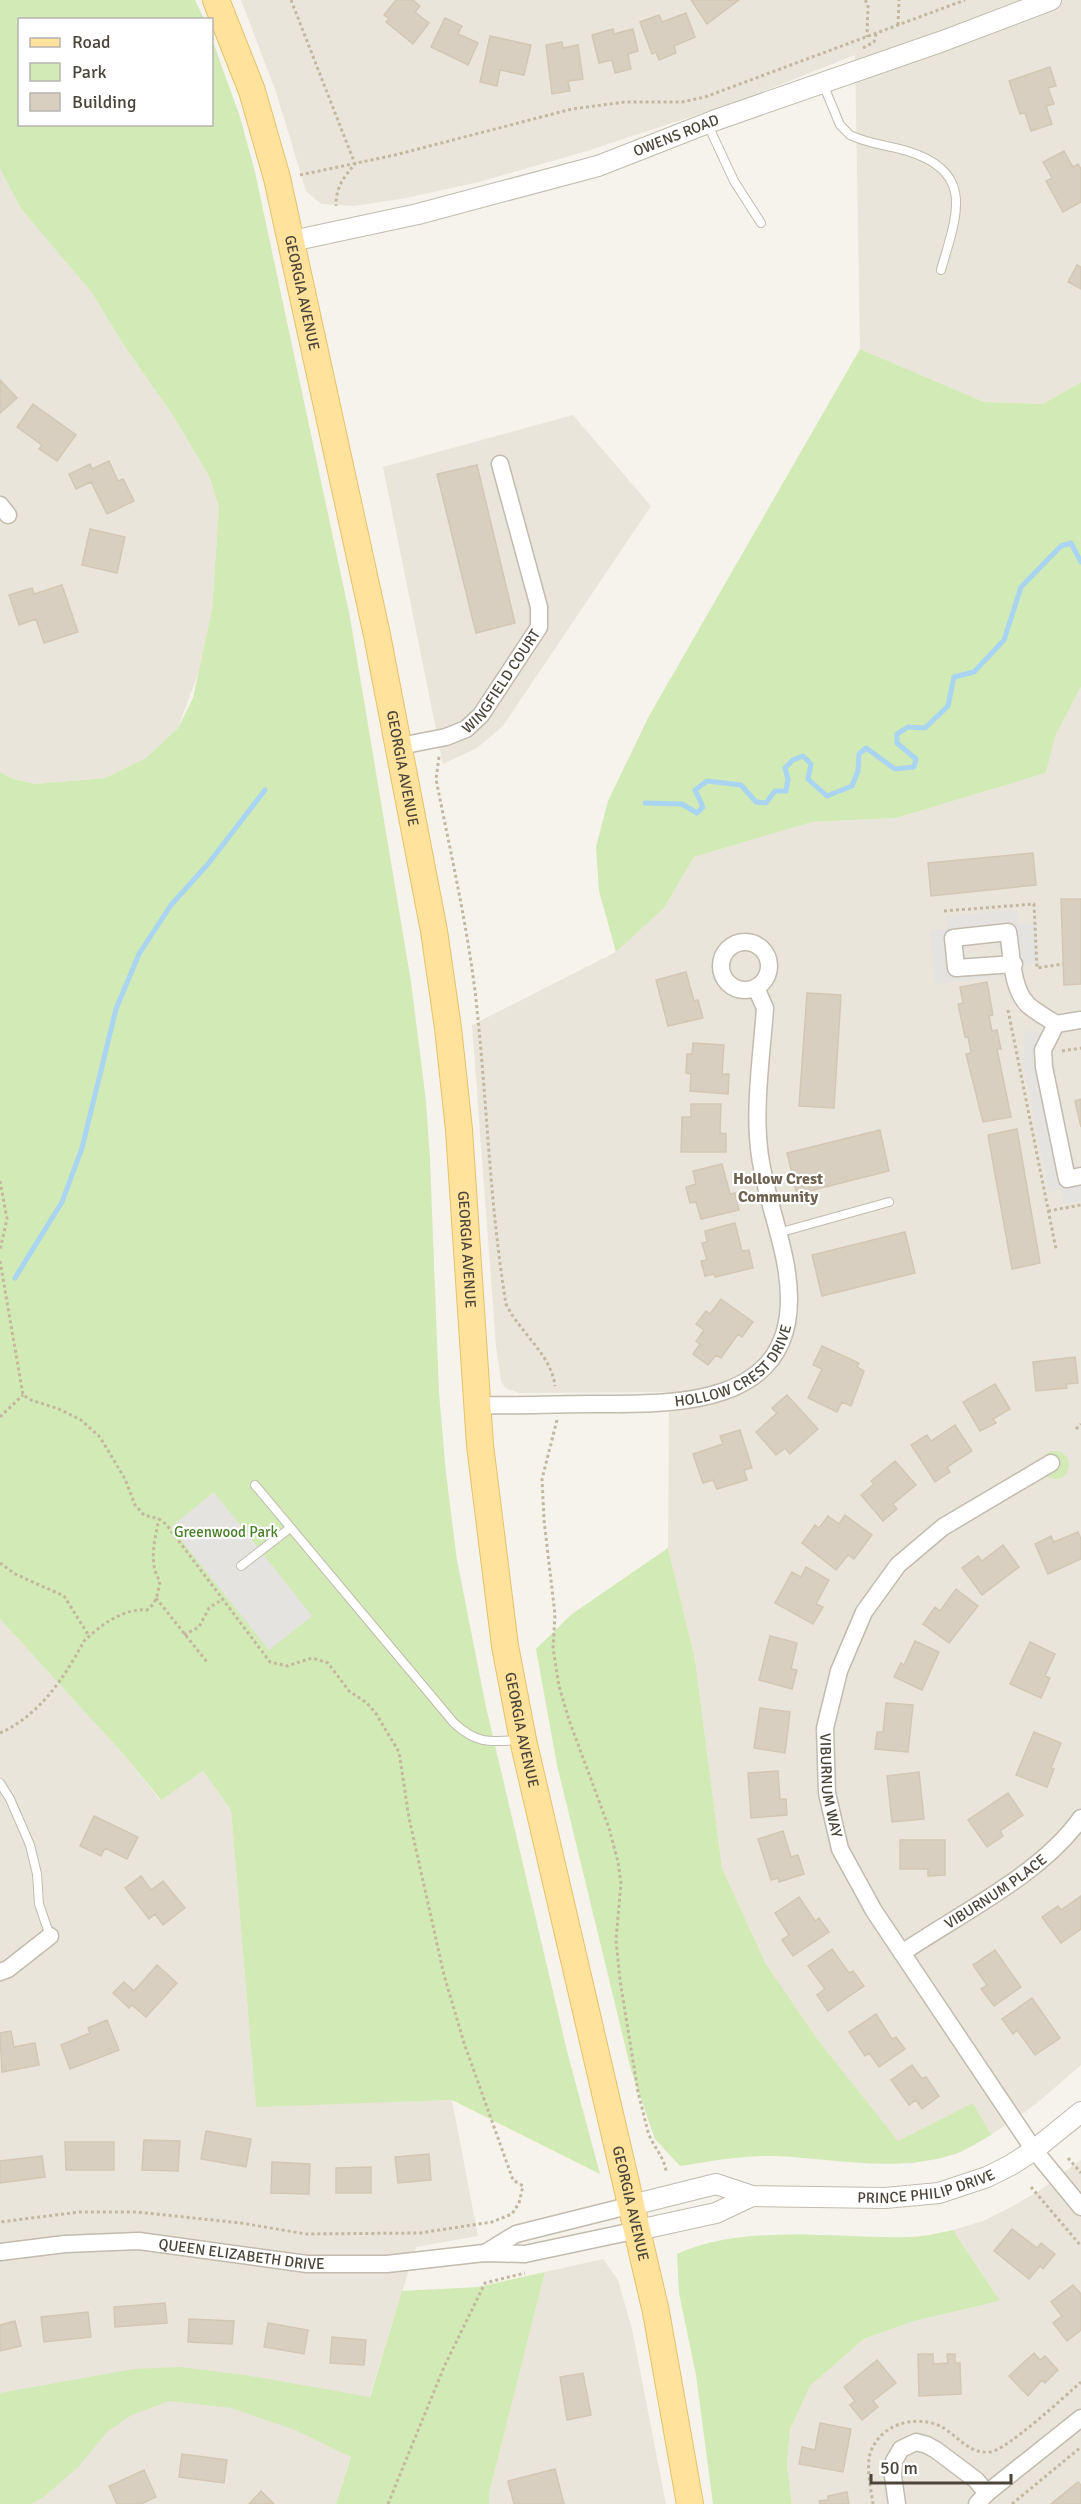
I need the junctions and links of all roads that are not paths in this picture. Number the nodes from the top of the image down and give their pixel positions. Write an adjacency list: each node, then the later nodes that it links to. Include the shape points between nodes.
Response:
1 (216, 0): 6 (main road, GEORGIA AVENUE, via 252,91)
2 (1051, 0): 3 (street, OWENS ROAD)
3 (822, 83): 4 (street, OWENS ROAD); 7 (lane, via 840,125 850,135 933,161 945,171 957,201)
4 (707, 123): 5 (lane, via 734,181); 6 (street, OWENS ROAD, via 597,166 418,214)
5 (761, 223)
6 (292, 241): 9 (main road, GEORGIA AVENUE)
7 (940, 270)
8 (500, 464): 9 (street, WINGFIELD COURT, via 538,607 539,627 481,716 466,729)
9 (400, 746): 17 (main road, GEORGIA AVENUE, via 448,1029 459,1130)
10 (1014, 964): 13 (street, via 1018,991 1028,1005)
11 (756, 988): 16 (street, HOLLOW CREST DRIVE, via 765,1008 758,1146)
12 (1081, 1020): 13 (street)
13 (1056, 1024): 14 (street, via 1043,1050 1044,1067 1067,1179)
14 (1081, 1176)
15 (889, 1202): 16 (lane)
16 (777, 1233): 17 (street, HOLLOW CREST DRIVE, via 788,1279 788,1319 772,1357 741,1384 720,1394 677,1402)
17 (476, 1404): 22 (main road, GEORGIA AVENUE, via 505,1646)
18 (1051, 1463): 26 (street, VIBURNUM WAY, via 943,1527 898,1565 864,1612 839,1671 825,1728 827,1793 840,1849)
19 (255, 1485): 20 (lane)
20 (290, 1528): 21 (lane); 22 (lane, via 465,1733 488,1742)
21 (241, 1566)
22 (523, 1740): 31 (main road, GEORGIA AVENUE)
23 (0, 1783): 25 (lane, via 30,1845 39,1904)
24 (1081, 1818): 26 (street, VIBURNUM PLACE, via 1039,1863)
25 (50, 1936): 27 (street)
26 (902, 1953): 29 (street, VIBURNUM WAY)
27 (0, 1972)
28 (1081, 2112): 29 (street, PRINCE PHILIP DRIVE)
29 (1034, 2150): 30 (street, PRINCE PHILIP DRIVE, via 987,2177 939,2193 885,2198); 32 (street, VIBURNUM WAY)
30 (752, 2196): 31 (street, PRINCE PHILIP DRIVE, via 716,2184); 33 (street, PRINCE PHILIP DRIVE, via 716,2213)
31 (632, 2205): 33 (main road, GEORGIA AVENUE); 35 (street, QUEEN ELIZABETH DRIVE, via 516,2234)
32 (1081, 2207)
33 (638, 2230): 35 (street, QUEEN ELIZABETH DRIVE, via 525,2254); 38 (main road, GEORGIA AVENUE)
34 (0, 2252): 35 (street, QUEEN ELIZABETH DRIVE, via 139,2241 307,2264 387,2264)
35 (484, 2253)
36 (1081, 2418): 37 (street)
37 (982, 2498): 39 (street, via 976,2480 936,2450 916,2442 901,2449 894,2460)
38 (690, 2504)
39 (897, 2504)

